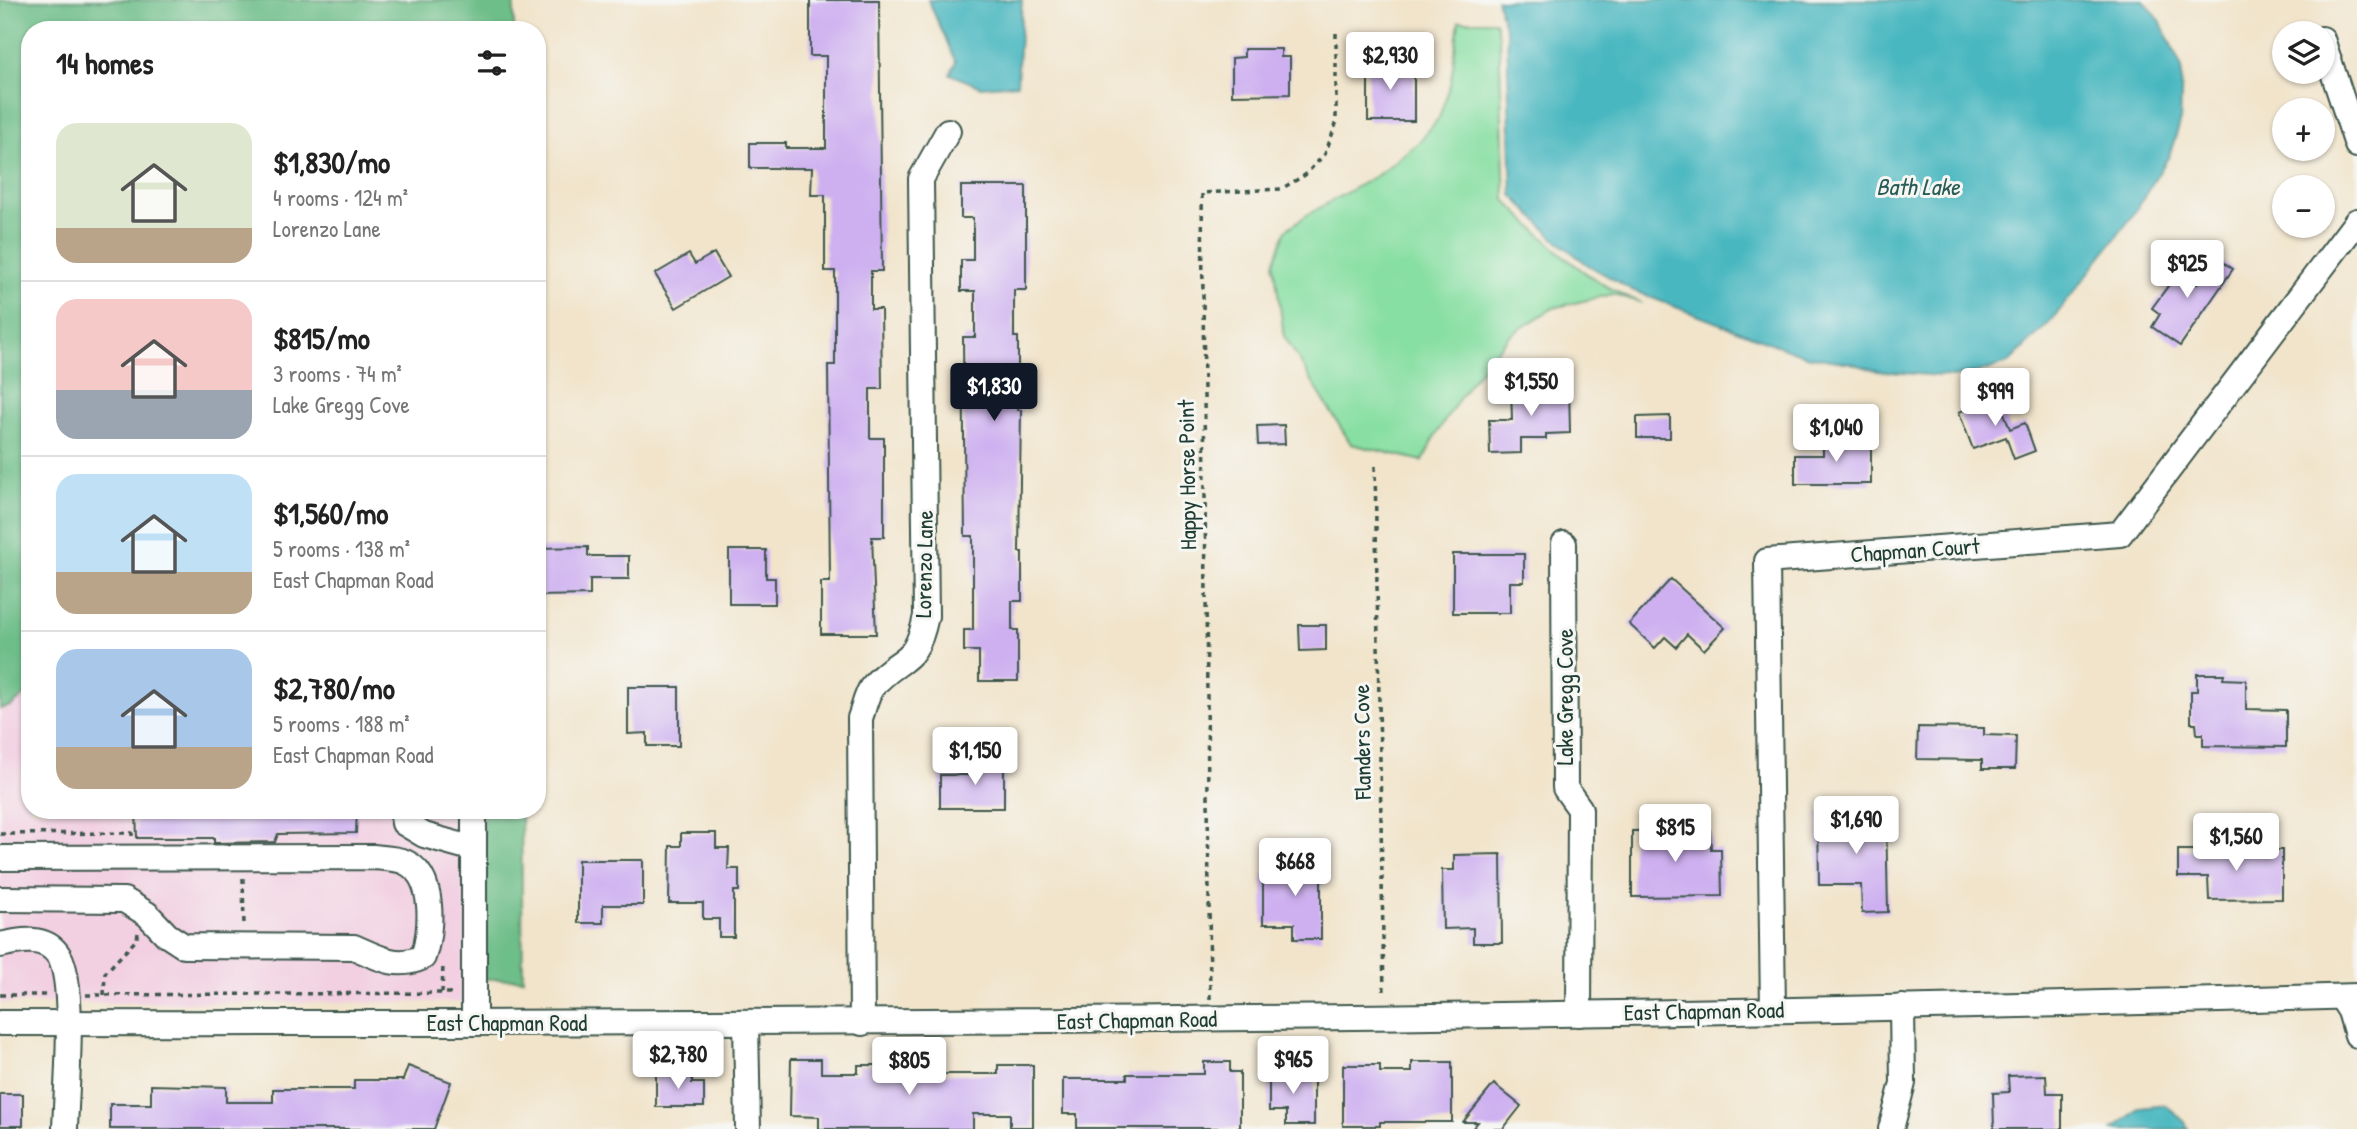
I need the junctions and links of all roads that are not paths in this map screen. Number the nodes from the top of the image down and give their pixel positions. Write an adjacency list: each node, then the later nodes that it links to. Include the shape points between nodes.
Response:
1 (2335, 78): 3 (street)
2 (948, 131): 20 (street, Lorenzo Lane, via 921,179 926,616 921,640 911,657 870,689 860,718)
3 (2357, 145)
4 (2357, 221): 14 (street, Chapman Court, via 2120,534 1766,561)
5 (1564, 544): 15 (street, Lake Gregg Cove, via 1566,788 1580,808)
6 (403, 819): 8 (street, via 424,835)
7 (474, 819): 8 (street)
8 (474, 849): 18 (street)
9 (0, 858): 10 (street, via 373,857 406,862 425,880 431,933 423,957 407,964 379,959 354,947 184,946 124,900)
10 (0, 899)
11 (0, 945): 17 (street, via 42,942 59,955 68,984)
12 (2349, 996): 13 (street, East Chapman Road); 21 (street)
13 (1902, 1007): 14 (street, East Chapman Road); 24 (street, via 1903,1083)
14 (1773, 1010): 15 (street, East Chapman Road)
15 (1588, 1014): 20 (street, East Chapman Road)
16 (0, 1023): 17 (street, East Chapman Road)
17 (67, 1023): 18 (street, East Chapman Road); 22 (street)
18 (474, 1023): 19 (street, East Chapman Road)
19 (746, 1023): 20 (street, East Chapman Road); 23 (street)
20 (862, 1023)
21 (2357, 1035)
22 (65, 1129)
23 (748, 1129)
24 (1891, 1129)

